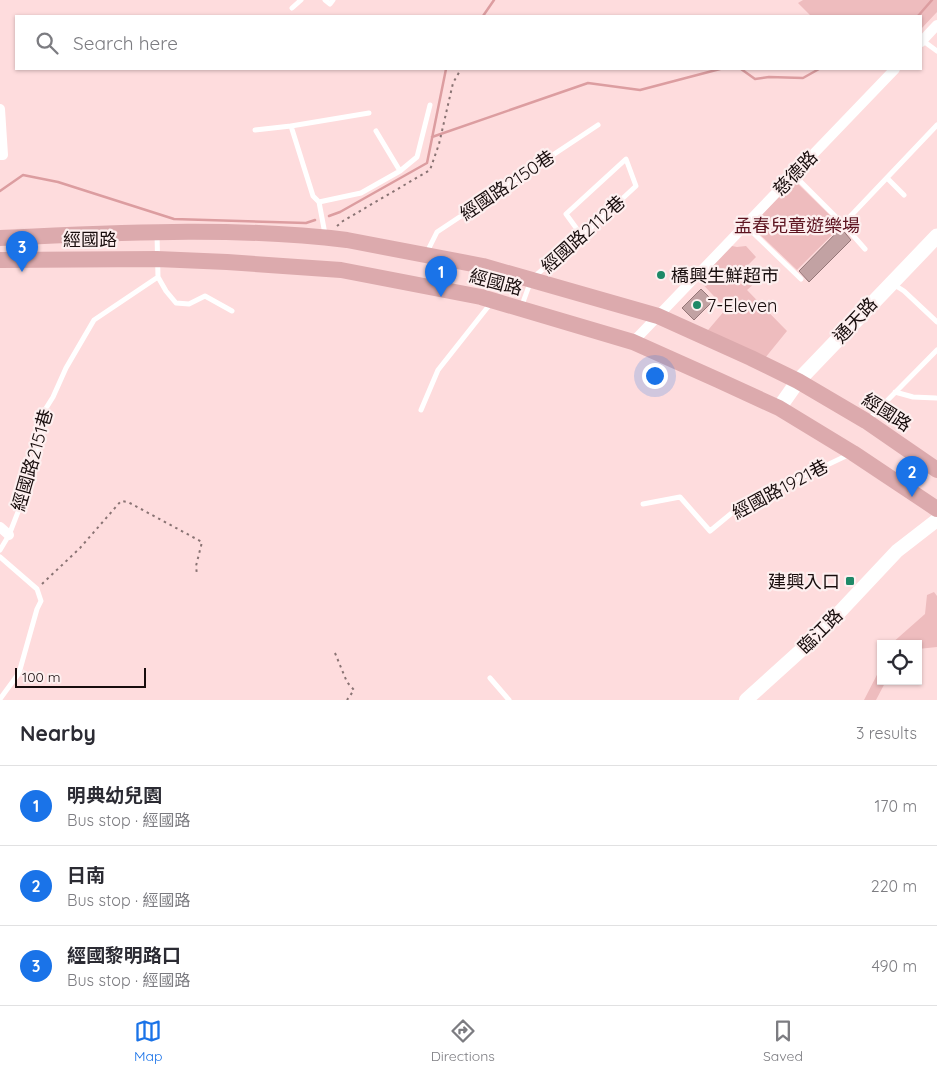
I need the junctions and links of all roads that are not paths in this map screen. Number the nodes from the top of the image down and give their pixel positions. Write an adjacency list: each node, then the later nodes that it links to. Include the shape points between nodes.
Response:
1 (301, 0): 4 (lane)
2 (325, 0): 3 (lane, via 330,4)
3 (333, 0)
4 (292, 8)
5 (937, 25): 6 (street)
6 (922, 41): 7 (lane)
7 (937, 51)
8 (894, 70): 19 (street, 慈德路)
9 (430, 106): 18 (lane, via 417,157)
10 (0, 109): 17 (street, via 3,155)
11 (369, 113): 14 (lane)
12 (598, 125): 31 (lane, 經國路2150巷, via 437,232)
13 (937, 125): 20 (lane)
14 (291, 126): 15 (lane); 22 (lane, via 313,196)
15 (255, 130)
16 (376, 131): 18 (lane)
17 (0, 155)
18 (400, 171): 22 (lane, via 361,193)
19 (794, 175): 23 (lane); 24 (street, 慈德路)
20 (887, 178): 21 (lane); 23 (lane)
21 (904, 194)
22 (318, 202): 28 (lane)
23 (843, 224): 30 (lane)
24 (745, 225): 35 (lane); 41 (street, 慈德路)
25 (157, 233): 28 (main road, 經國路, via 222,231); 29 (main road, 經國路); 32 (lane)
26 (582, 236): 26 (lane, 經國路2112巷, via 566,214 626,159 636,186); 36 (lane, 經國路2112巷)
27 (937, 236): 37 (main road, 通天路)
28 (325, 237): 31 (main road, 經國路)
29 (0, 238)
30 (865, 249)
31 (426, 255): 36 (main road, 經國路, via 483,266)
32 (157, 259): 33 (main road, 經國路); 34 (lane); 38 (main road, 經國路, via 341,270)
33 (0, 260)
34 (158, 277): 40 (lane, via 176,303 189,304 205,296); 57 (lane, 經國路2151巷, via 94,320 66,368 43,413 42,435)
35 (801, 279)
36 (531, 280): 39 (lane, 經國路2112巷); 41 (main road, 經國路)
37 (891, 282): 42 (lane); 45 (main road, 通天路)
38 (493, 300): 39 (main road, 經國路); 49 (lane, via 438,370)
39 (520, 309): 43 (main road, 經國路)
40 (232, 311)
41 (658, 316): 43 (street, 慈德路); 45 (main road, 經國路)
42 (937, 322)
43 (633, 342): 48 (main road, 經國路)
44 (937, 350): 46 (lane)
45 (798, 381): 48 (main road, 通天路); 50 (main road, 經國路)
46 (895, 392): 47 (lane); 50 (lane)
47 (936, 398)
48 (779, 408): 51 (main road, 經國路)
49 (420, 410)
50 (866, 421): 52 (main road, 經國路)
51 (853, 452): 53 (lane, 經國路1921巷, via 739,506 710,531 680,497); 54 (main road, 經國路)
52 (937, 470)
53 (643, 504)
54 (937, 509)
55 (937, 520): 63 (street, 臨江路, via 897,551 819,634)
56 (0, 527): 57 (street)
57 (9, 535): 58 (lane, 經國路2151巷)
58 (0, 550)
59 (0, 557): 61 (lane, via 37,589 41,601 19,673)
60 (490, 678): 62 (lane)
61 (0, 698)
62 (508, 700)
63 (746, 700)

